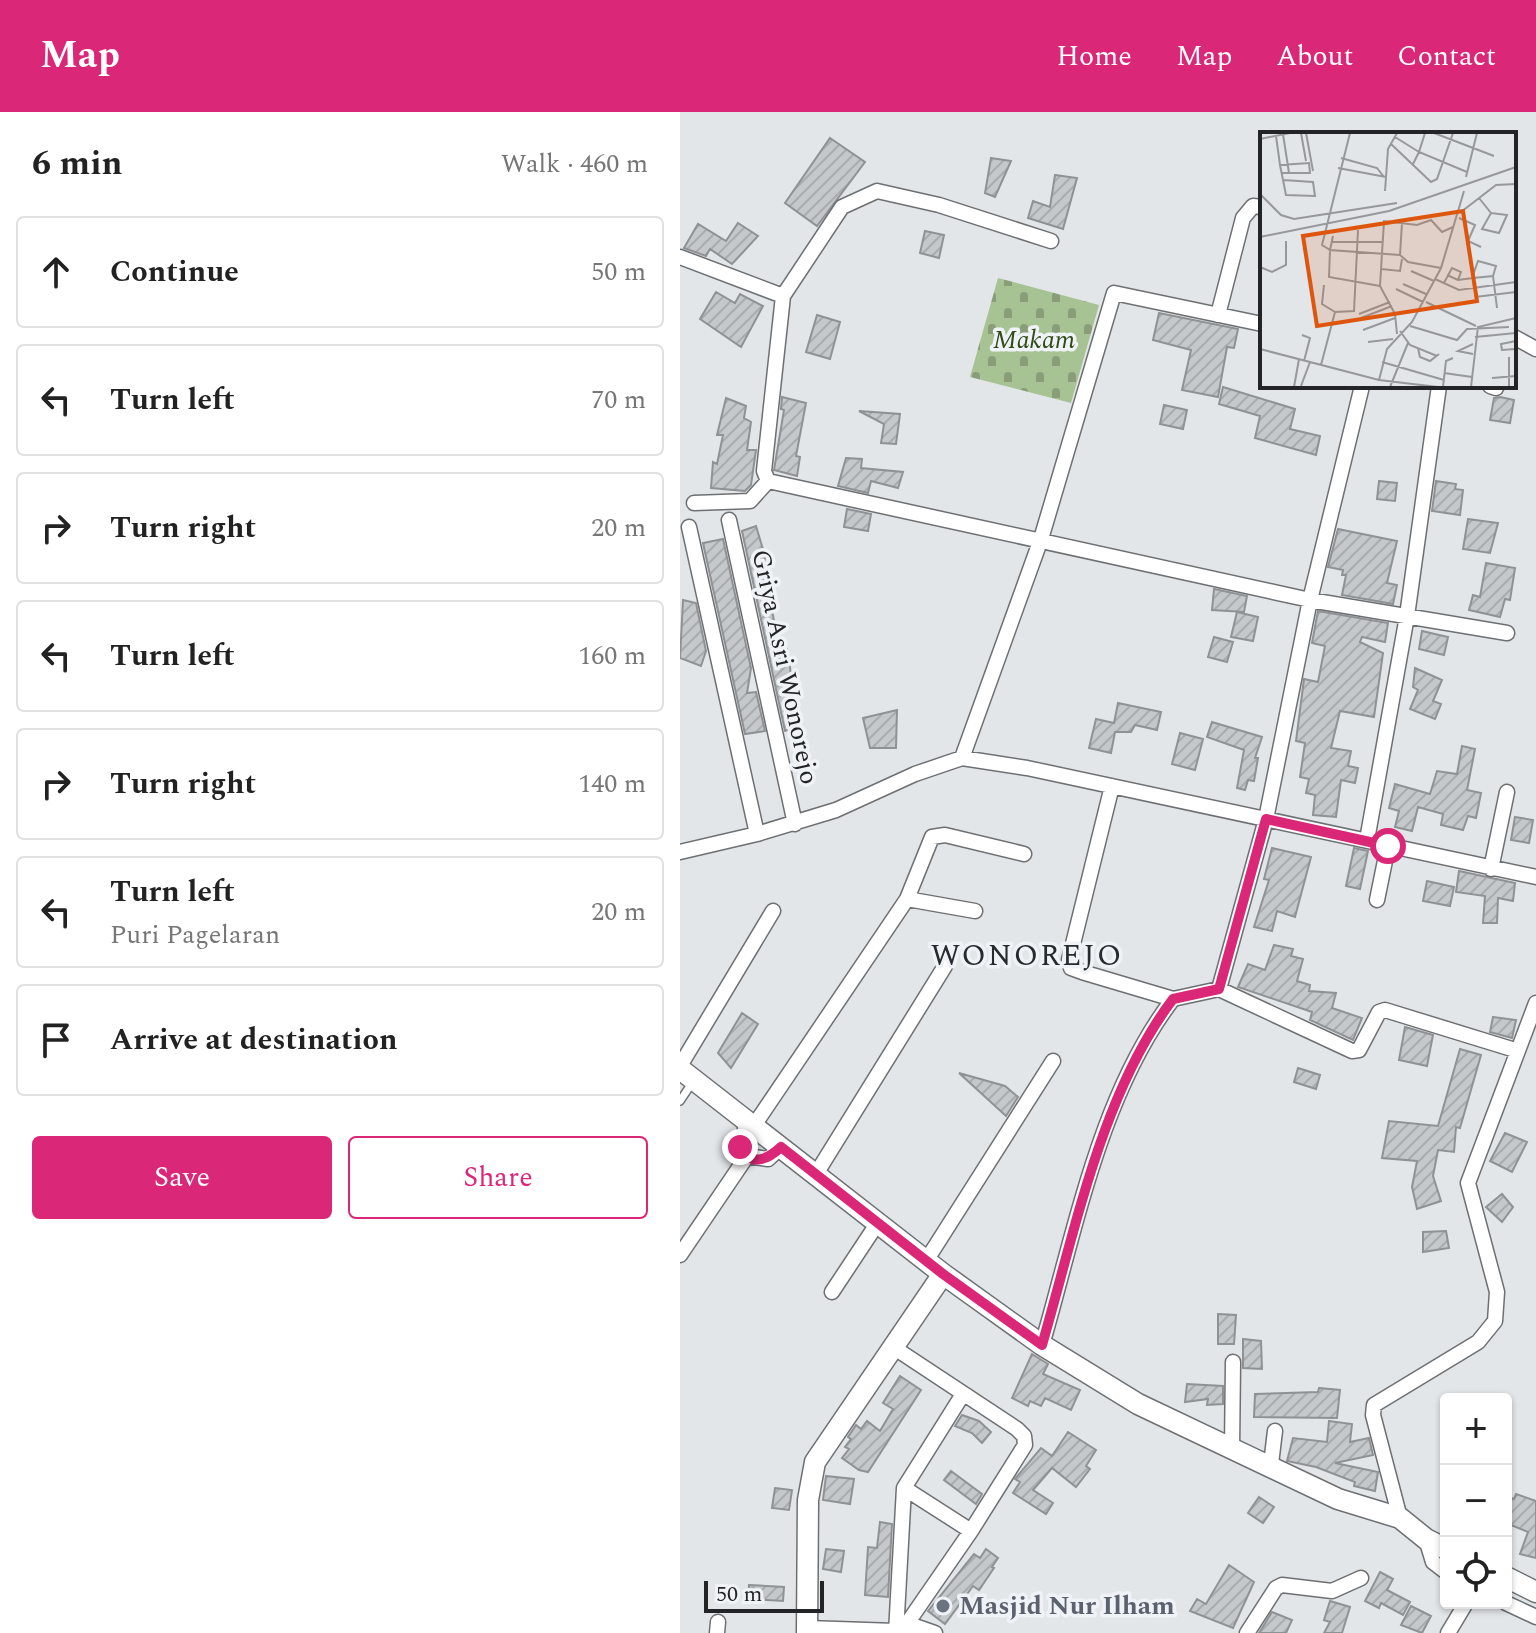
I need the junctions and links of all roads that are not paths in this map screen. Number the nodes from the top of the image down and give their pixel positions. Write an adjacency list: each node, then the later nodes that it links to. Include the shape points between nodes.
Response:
1 (1260, 207): 5 (street, via 1253,206 1243,218)
2 (1051, 241): 4 (street, via 877,191 842,207)
3 (680, 257): 4 (street)
4 (783, 296): 11 (street, via 764,471)
5 (1218, 315): 6 (street); 15 (street, via 1114,293)
6 (1260, 324)
7 (1516, 338): 8 (street)
8 (1536, 349)
9 (1362, 388): 16 (street)
10 (1439, 388): 17 (street)
11 (768, 481): 12 (street, via 750,501); 15 (street)
12 (694, 503)
13 (729, 520): 23 (street, Griya Asri Wonorejo)
14 (689, 527): 24 (street)
15 (1041, 539): 16 (street); 19 (street)
16 (1310, 600): 17 (street); 22 (street)
17 (1407, 616): 18 (street); 25 (street)
18 (1507, 633)
19 (962, 758): 20 (street); 23 (street)
20 (1112, 786): 22 (street); 37 (street, via 1071,968)
21 (1507, 792): 29 (street)
22 (1266, 819): 25 (street); 36 (street)
23 (795, 824): 24 (street)
24 (757, 834): 27 (street)
25 (1367, 840): 26 (street)
26 (1388, 846): 29 (street); 32 (street)
27 (680, 852)
28 (1024, 854): 31 (street, via 937,835 927,845)
29 (1491, 869): 30 (street)
30 (1536, 877)
31 (907, 899): 34 (street); 43 (street)
32 (1377, 900)
33 (773, 911): 41 (street)
34 (975, 911)
35 (945, 966): 46 (street)
36 (1219, 989): 37 (street); 39 (street, via 1352,1051 1359,1050 1385,1010)
37 (1173, 999): 52 (street, via 1140,1050 1107,1124)
38 (1536, 1003): 39 (street)
39 (1515, 1050): 60 (street, via 1468,1183 1497,1292 1495,1321 1478,1342 1373,1408)
40 (1053, 1061): 49 (street)
41 (685, 1072): 42 (lane); 43 (street)
42 (680, 1101)
43 (750, 1124): 44 (street); 45 (street, via 740,1147)
44 (781, 1147): 45 (street, via 768,1159); 46 (street)
45 (747, 1156): 48 (street)
46 (816, 1174): 47 (street)
47 (877, 1224): 49 (street); 51 (street)
48 (680, 1255)
49 (926, 1261): 50 (street)
50 (943, 1274): 52 (street); 53 (street)
51 (832, 1292)
52 (1042, 1345): 57 (street, via 1138,1404)
53 (893, 1347): 55 (street); 71 (street, via 815,1462 808,1500)
54 (1233, 1362): 57 (street)
55 (963, 1394): 59 (street); 61 (street, via 1017,1429 1025,1445)
56 (1275, 1431): 58 (street)
57 (1232, 1449): 58 (street)
58 (1271, 1464): 60 (street, via 1338,1499)
59 (904, 1488): 61 (street); 72 (street)
60 (1400, 1518): 62 (street)
61 (971, 1531): 72 (street)
62 (1426, 1539): 63 (street); 64 (street)
63 (1440, 1546)
64 (1440, 1567)
65 (1361, 1578): 74 (street, via 1332,1591 1282,1585)
66 (1512, 1580): 67 (street)
67 (1536, 1592)
68 (1512, 1606): 70 (street)
69 (1462, 1609): 75 (street)
70 (1536, 1617)
71 (807, 1630): 72 (street)
72 (898, 1631): 73 (street, via 915,1626)
73 (935, 1633)
74 (1247, 1633)
75 (1448, 1633)

